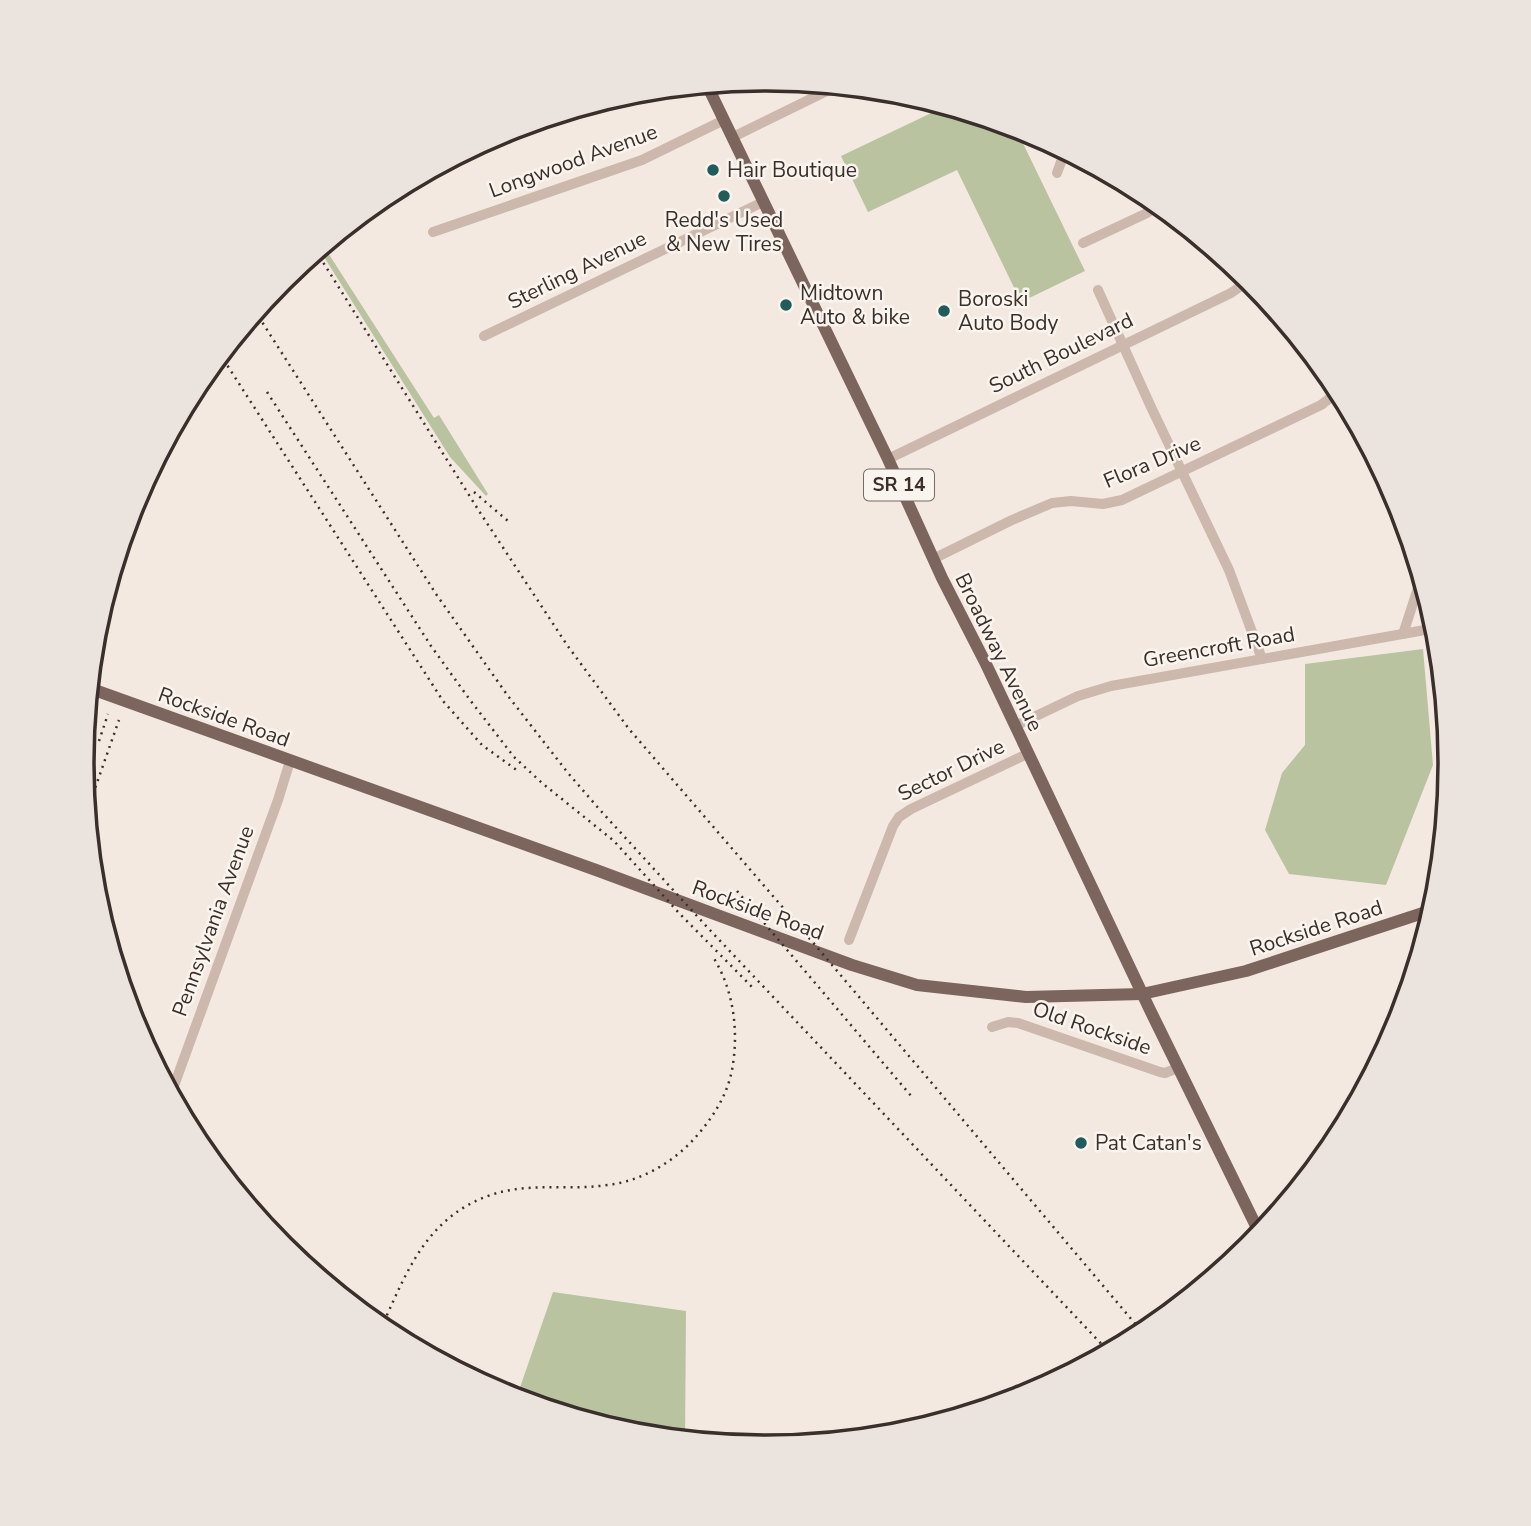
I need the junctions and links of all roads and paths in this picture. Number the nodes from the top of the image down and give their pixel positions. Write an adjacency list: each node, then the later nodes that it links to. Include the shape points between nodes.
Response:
1 (711, 93): 3 (main road, Broadway Avenue / SR 14)
2 (822, 94): 4 (street)
3 (724, 120): 4 (main road, Broadway Avenue / SR 14); 9 (street, Longwood Avenue, via 642,160)
4 (733, 137): 7 (main road, Broadway Avenue / SR 14)
5 (1062, 160): 6 (street)
6 (1057, 173)
7 (763, 202): 13 (street, Sterling Avenue); 16 (main road, Broadway Avenue / SR 14)
8 (1149, 211): 10 (street)
9 (433, 232)
10 (1083, 243)
11 (1240, 287): 14 (street, South Boulevard)
12 (1098, 290): 14 (street)
13 (484, 336)
14 (1123, 345): 16 (street, South Boulevard); 17 (street)
15 (1329, 399): 17 (street, Flora Drive)
16 (888, 459): 18 (main road, Broadway Avenue / SR 14)
17 (1182, 472): 18 (street, Flora Drive, via 1112,503 1052,503); 22 (street, via 1229,570)
18 (933, 559): 24 (main road, Broadway Avenue / SR 14)
19 (1416, 594): 21 (street)
20 (1425, 630): 21 (street, Greencroft Road)
21 (1403, 634): 22 (street, Greencroft Road)
22 (1262, 659): 24 (street, Greencroft Road, via 1111,686)
23 (98, 691): 26 (main road, Rockside Road)
24 (1015, 726): 25 (main road, Broadway Avenue / SR 14)
25 (1027, 754): 28 (street, Sector Drive, via 899,817); 29 (main road, Broadway Avenue / SR 14)
26 (290, 761): 29 (main road, Rockside Road, via 917,985 1026,997); 32 (street, Pennsylvania Avenue)
27 (1420, 914): 29 (main road, Rockside Road, via 1246,971)
28 (849, 940)
29 (1142, 994): 31 (main road, Broadway Avenue / SR 14)
30 (992, 1027): 31 (street, Old Rockside, via 1018,1023 1160,1072)
31 (1178, 1068): 33 (main road, Broadway Avenue / SR 14)
32 (175, 1083)
33 (1255, 1223)

